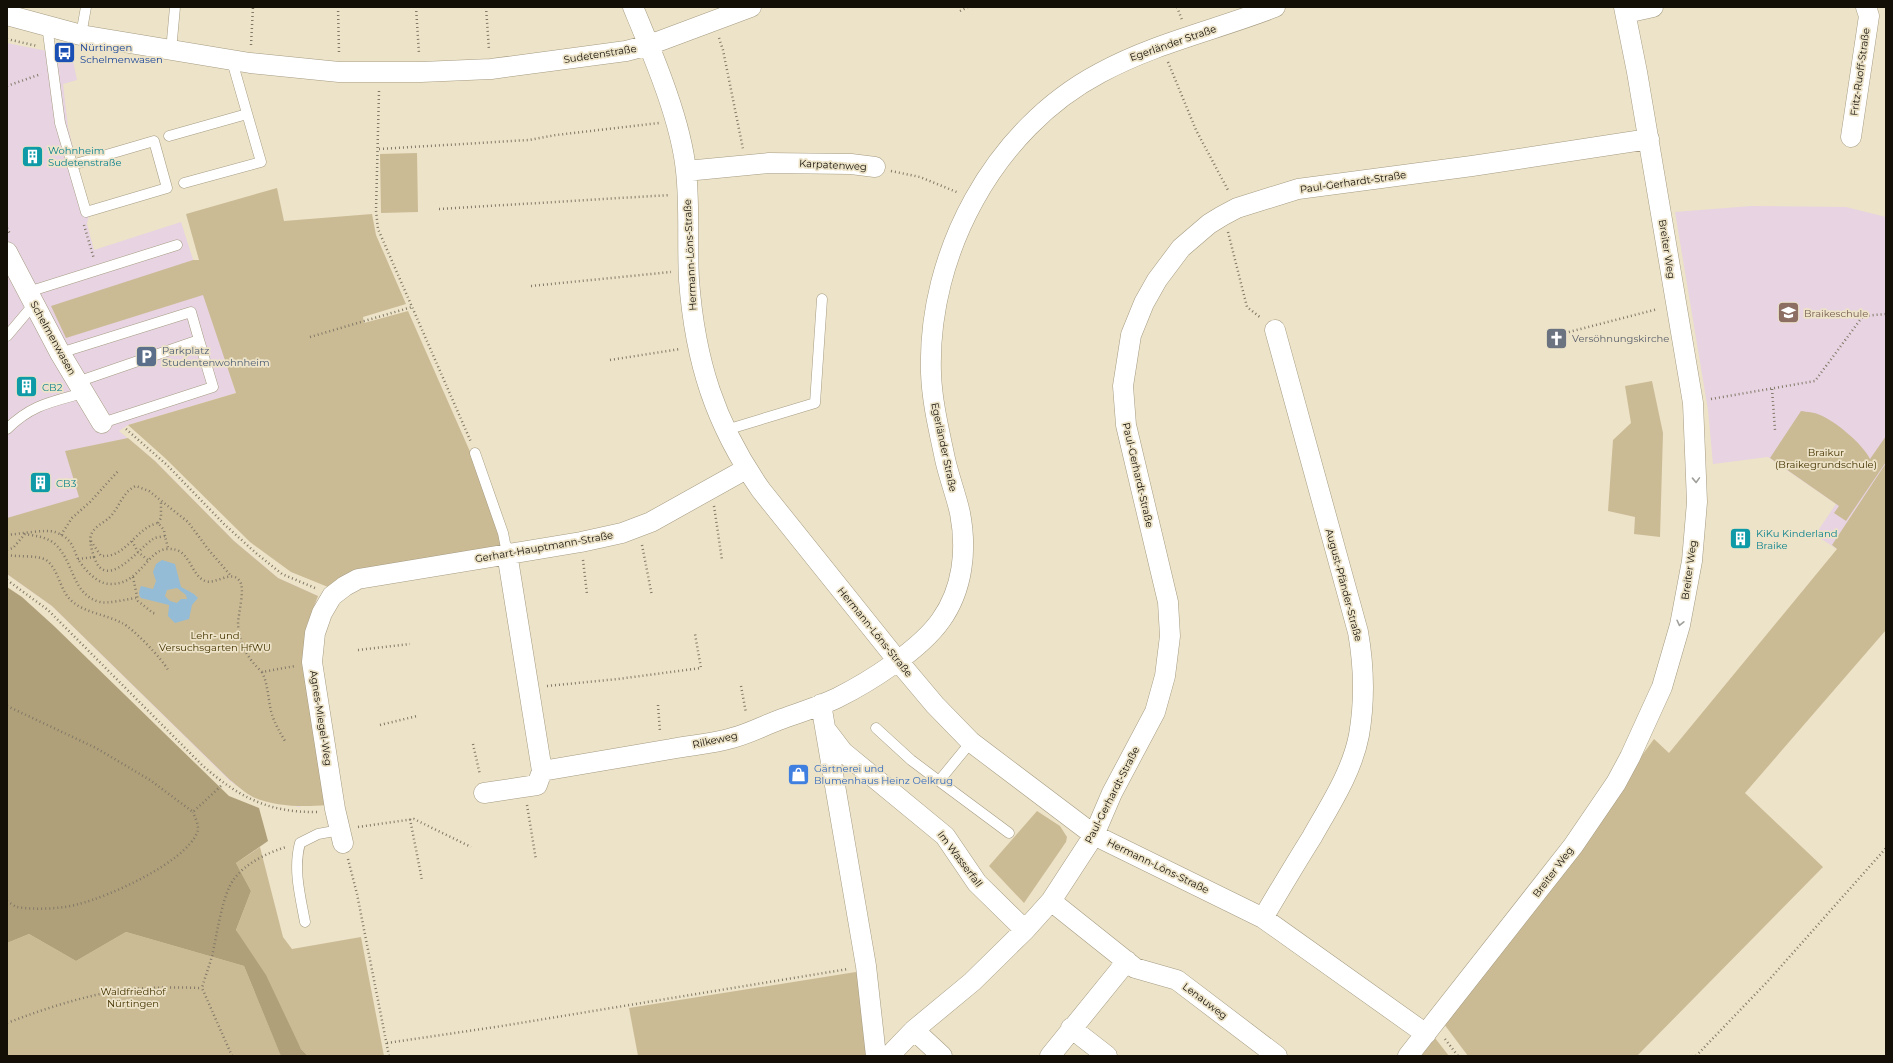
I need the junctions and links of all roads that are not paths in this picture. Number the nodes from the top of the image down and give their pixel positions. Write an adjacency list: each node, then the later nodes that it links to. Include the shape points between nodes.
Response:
1 (86, 7): 11 (lane)
2 (175, 7): 13 (lane)
3 (633, 7): 12 (street, Hermann-Löns-Straße)
4 (750, 7): 12 (street, Sudetenstraße)
5 (1274, 7): 39 (street, Egerländer Straße, via 1163,45 1091,78 1038,116 1027,127 1004,154 974,200 956,238 942,279 934,325 931,372 936,418 960,512 963,565 956,592 940,621)
6 (1653, 7): 8 (street)
7 (1866, 7): 17 (street, Fritz-Ruoff-Straße, via 1869,16)
8 (1625, 10): 18 (street, Breiter Weg)
9 (7, 16): 10 (street, Sudetenstraße)
10 (47, 26): 11 (street, Sudetenstraße); 19 (lane, via 60,123)
11 (81, 35): 13 (street, Sudetenstraße)
12 (649, 45): 14 (street, Sudetenstraße, via 626,51 491,69 421,72 339,72); 21 (street, Hermann-Löns-Straße, via 674,118)
13 (171, 51): 14 (street, Sudetenstraße)
14 (241, 62): 15 (lane)
15 (247, 114): 16 (lane); 22 (lane, via 261,162)
16 (170, 136)
17 (1851, 137)
18 (1649, 139): 48 (street, Paul-Gerhardt-Straße, via 1298,189 1237,208 1209,224 1181,248 1157,280 1144,303 1131,335 1123,386 1126,426 1168,602 1170,636 1165,676 1154,712); 57 (street, Breiter Weg, one-way to 57, via 1693,403 1697,502 1692,561 1680,625 1662,687 1616,783 1573,846)
19 (72, 165): 19 (lane, via 86,212 168,188 154,141)
20 (876, 168): 21 (street, Karpatenweg, via 851,164 769,162)
21 (686, 171): 34 (street, Hermann-Löns-Straße, via 689,270 698,346 703,371)
22 (184, 184)
23 (177, 245): 25 (lane, via 98,270)
24 (7, 252): 25 (street, Schelmenwasen)
25 (31, 298): 28 (lane); 30 (street, Schelmenwasen)
26 (822, 299): 34 (lane, via 815,403)
27 (1275, 330): 51 (street, August-Pfänder-Straße, via 1358,632 1363,662 1363,692 1359,735 1348,770 1331,804)
28 (7, 336)
29 (199, 340): 30 (lane, via 191,312); 31 (lane); 32 (lane, via 213,387)
30 (60, 353): 31 (street, Schelmenwasen)
31 (80, 387): 32 (street, Schelmenwasen); 33 (lane, via 28,411)
32 (102, 423)
33 (7, 429)
34 (726, 430): 36 (street, Hermann-Löns-Straße)
35 (475, 452): 37 (lane, via 503,532)
36 (746, 469): 37 (street, Gerhart-Hauptmann-Straße, via 712,490 639,527 581,542); 39 (street, Hermann-Löns-Straße)
37 (507, 554): 38 (street, Gerhart-Hauptmann-Straße, via 358,579); 44 (street)
38 (332, 596): 49 (street, Agnes-Miegel-Weg, via 315,633 312,662)
39 (898, 661): 40 (street, Rilkeweg, via 836,698); 43 (street, Hermann-Löns-Straße)
40 (821, 704): 41 (street); 44 (street, Rilkeweg, via 732,738)
41 (824, 726): 53 (street, Im Wasserfall, via 844,752 945,836 977,883); 58 (street, via 866,966)
42 (876, 728): 45 (lane, via 911,760)
43 (971, 742): 45 (lane); 48 (street, Hermann-Löns-Straße)
44 (542, 771): 46 (street, via 537,785)
45 (939, 780): 47 (lane)
46 (484, 793)
47 (1009, 833)
48 (1094, 835): 50 (street, Paul-Gerhardt-Straße); 51 (street, Hermann-Löns-Straße)
49 (341, 837): 52 (lane, via 318,834 300,843 296,870)
50 (1051, 901): 53 (street, Paul-Gerhardt-Straße); 54 (street, Lenauweg)
51 (1263, 918): 57 (street, Hermann-Löns-Straße)
52 (305, 922)
53 (1025, 930): 56 (street, Paul-Gerhardt-Straße, via 972,982)
54 (1127, 960): 55 (street); 63 (street, Lenauweg, via 1135,968 1177,980)
55 (1071, 1028): 61 (street); 62 (street)
56 (914, 1030): 59 (street, Paul-Gerhardt-Straße); 60 (street)
57 (1426, 1034): 64 (street, Breiter Weg)
58 (876, 1056)
59 (889, 1056)
60 (942, 1056)
61 (1050, 1056)
62 (1107, 1056)
63 (1277, 1056)
64 (1408, 1056)

